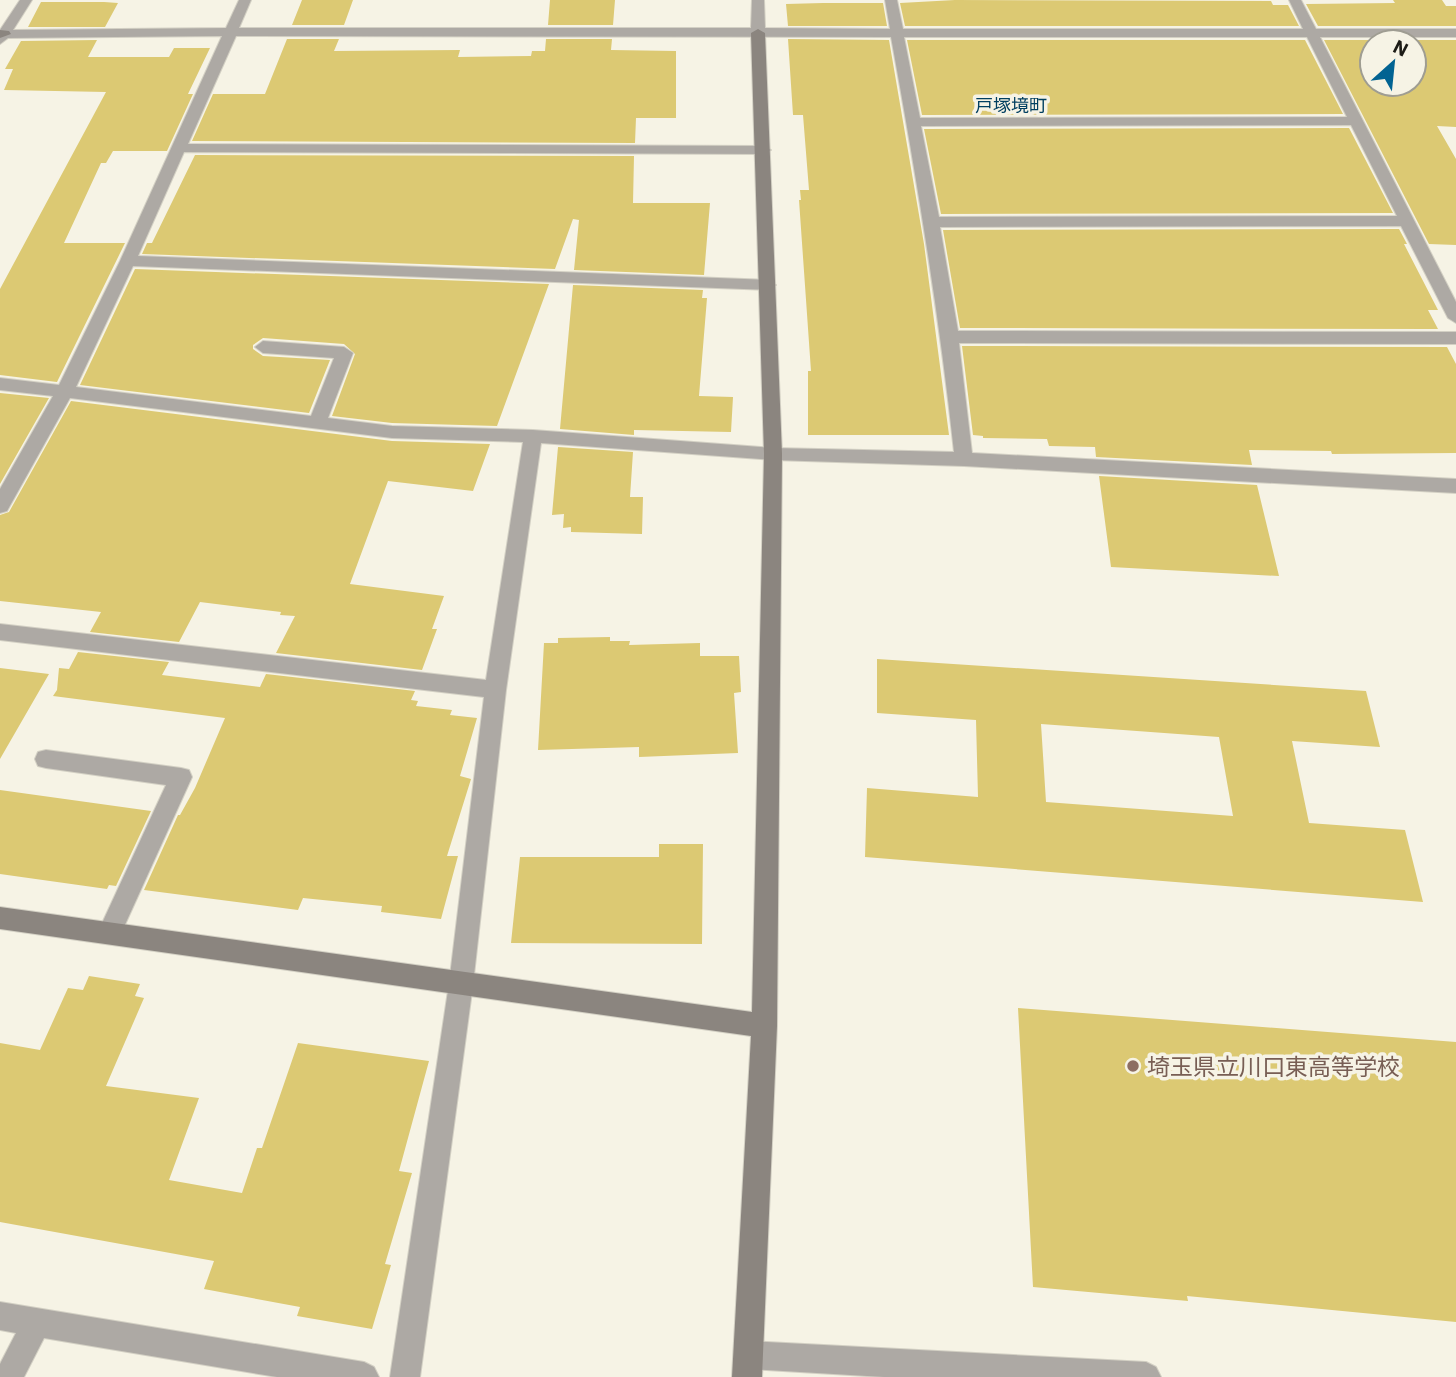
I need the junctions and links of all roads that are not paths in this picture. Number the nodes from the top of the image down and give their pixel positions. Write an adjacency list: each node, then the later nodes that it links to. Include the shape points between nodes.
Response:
1 (26, 0): 11 (street)
2 (245, 0): 6 (street)
3 (758, 0): 8 (street)
4 (891, 0): 7 (street)
5 (1295, 0): 10 (street)
6 (229, 32): 8 (street); 11 (street); 14 (street)
7 (898, 32): 8 (street); 10 (street); 13 (street)
8 (758, 33): 15 (street)
9 (1456, 33): 10 (street)
10 (1314, 34): 12 (street)
11 (1, 36)
12 (1354, 121): 13 (street); 16 (street)
13 (912, 122): 17 (street)
14 (178, 148): 15 (street); 18 (street)
15 (764, 150): 19 (street)
16 (1405, 221): 17 (street); 20 (street)
17 (932, 222): 21 (street)
18 (128, 261): 19 (street); 25 (street)
19 (768, 285): 28 (street)
20 (1456, 318)
21 (950, 337): 22 (street); 29 (street)
22 (1456, 338)
23 (263, 347): 26 (street, via 344,353)
24 (0, 384): 25 (street)
25 (65, 391): 26 (street); 31 (street)
26 (317, 422): 27 (street, via 392,432)
27 (533, 436): 28 (street); 33 (street)
28 (773, 454): 29 (street); 38 (street)
29 (964, 459): 30 (street)
30 (1456, 486)
31 (0, 506)
32 (0, 632): 33 (street)
33 (495, 690): 37 (street)
34 (46, 759): 36 (street, via 181,777)
35 (0, 918): 36 (street)
36 (110, 932): 37 (street)
37 (461, 984): 38 (street); 45 (street)
38 (764, 1026): 41 (street)
39 (0, 1317): 40 (street)
40 (36, 1323): 43 (street); 44 (street)
41 (747, 1366): 42 (street)
42 (1075, 1375): 46 (street)
43 (9, 1377)
44 (364, 1377)
45 (405, 1377)
46 (1146, 1377)

